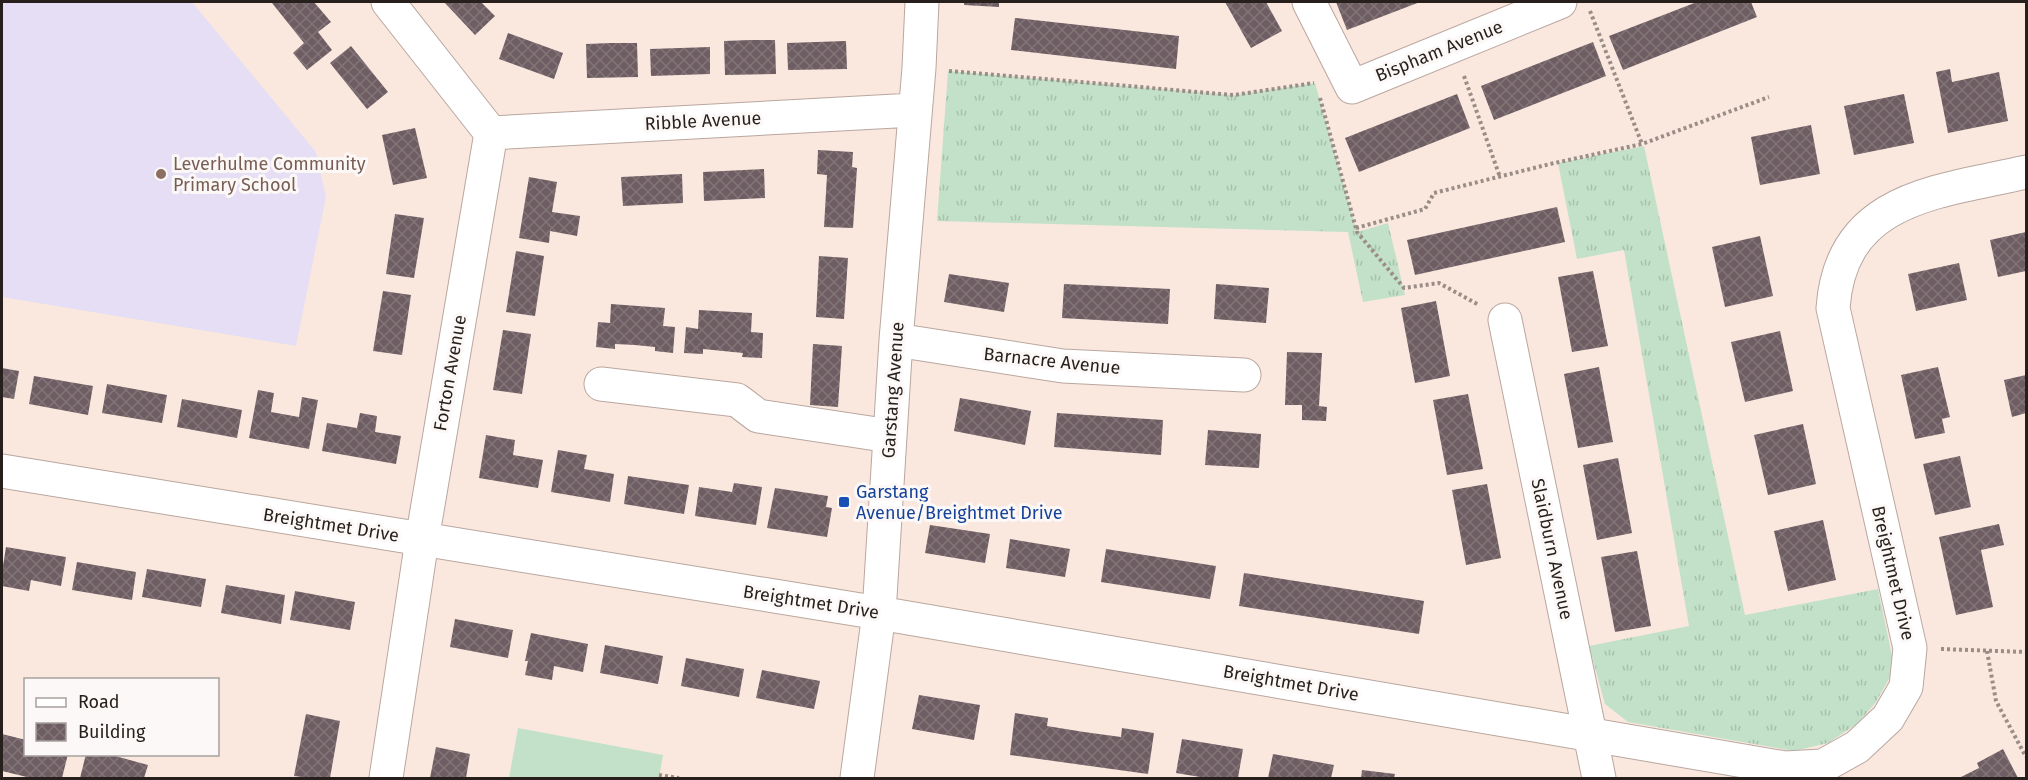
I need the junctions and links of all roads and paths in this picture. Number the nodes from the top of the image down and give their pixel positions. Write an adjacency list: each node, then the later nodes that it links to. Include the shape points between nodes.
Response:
1 (388, 2): 10 (street)
2 (922, 2): 7 (street, Garstang Avenue)
3 (1309, 2): 6 (street, Bispham Avenue, via 1352,87)
4 (1560, 2): 6 (street, Bispham Avenue)
5 (1587, 2): 11 (path)
6 (1453, 45): 13 (path)
7 (919, 68): 9 (street, Garstang Avenue); 14 (path, via 1234,95 1315,83)
8 (1769, 98): 11 (path)
9 (915, 110): 10 (street, Ribble Avenue); 16 (street, Garstang Avenue)
10 (491, 133): 21 (street, Forton Avenue)
11 (1642, 144): 13 (path)
12 (2026, 172): 23 (street, Breightmet Drive, via 1906,201 1877,218 1856,240 1834,288 1833,308)
13 (1500, 177): 14 (path, via 1434,193 1425,209)
14 (1356, 228): 15 (path, via 1404,288 1439,283)
15 (1505, 320): 26 (street, Slaidburn Avenue)
16 (896, 340): 17 (street, Barnacre Avenue, via 1063,366); 19 (street, Garstang Avenue)
17 (1244, 375)
18 (601, 384): 19 (street, via 737,400 758,416)
19 (890, 436): 22 (street, Garstang Avenue)
20 (2, 471): 21 (street, Breightmet Drive)
21 (422, 540): 22 (street, Breightmet Drive); 29 (street, Forton Avenue)
22 (879, 613): 26 (street, Breightmet Drive); 31 (street, Garstang Avenue)
23 (1910, 648): 24 (path); 26 (street, Breightmet Drive, via 1906,687 1888,718 1857,747 1823,766 1785,768)
24 (1987, 651): 25 (path); 27 (path, via 1996,701)
25 (2026, 652)
26 (1590, 734): 32 (street, Slaidburn Avenue)
27 (2026, 757)
28 (659, 775): 30 (path)
29 (386, 778)
30 (679, 778)
31 (857, 778)
32 (1599, 778)

